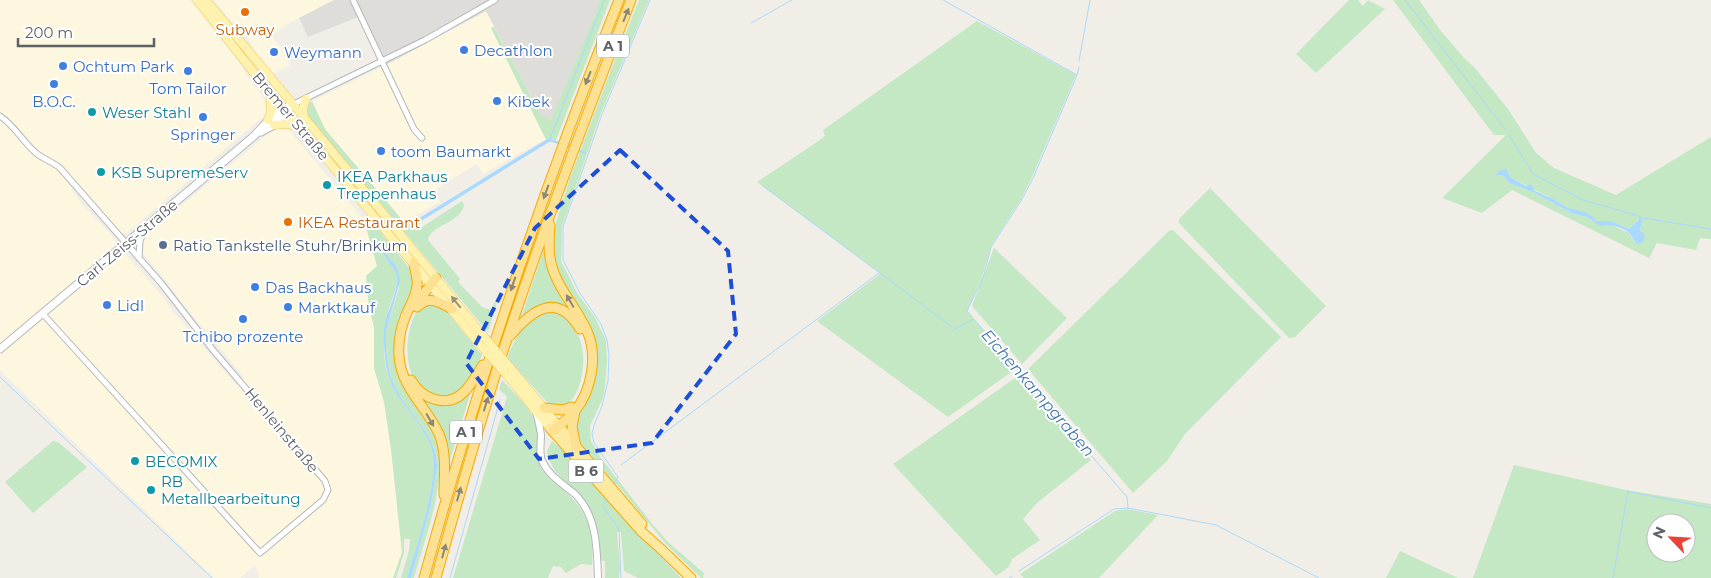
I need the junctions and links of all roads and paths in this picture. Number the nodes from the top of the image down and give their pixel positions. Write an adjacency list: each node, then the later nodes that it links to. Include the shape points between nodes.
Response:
1 (197, 0): 8 (main road, Bremer Straße / B 6)
2 (206, 0): 10 (main road, Bremer Straße / B 6)
3 (353, 0): 7 (street)
4 (495, 0): 7 (street)
5 (619, 0): 29 (highway, A 1, one-way to 29, via 563,144)
6 (632, 0): 17 (highway, A 1, one-way to 6)
7 (382, 62): 9 (street); 16 (street, via 414,129)
8 (270, 92): 11 (main road, Bremer Straße / B 6); 14 (main road)
9 (306, 99): 10 (street); 13 (main road)
10 (292, 105): 11 (main road, Carl-Zeiss-Straße); 13 (main road, Bremer Straße / B 6)
11 (284, 111): 14 (main road, Carl-Zeiss-Straße); 15 (main road, Bremer Straße / B 6)
12 (0, 116): 19 (street, Henleinstraße, via 10,122 38,155 60,168)
13 (304, 118): 22 (main road, Bremer Straße / B 6)
14 (271, 123): 15 (main road); 18 (main road, Carl-Zeiss-Straße)
15 (297, 126): 21 (main road, Bremer Straße / B 6)
16 (422, 138)
17 (550, 213): 27 (highway, A 1); 30 (highway, one-way to 17, via 583,398 589,381 591,343 551,264)
18 (145, 228): 19 (main road, Carl-Zeiss-Straße); 20 (street)
19 (126, 244): 20 (street, Henleinstraße); 25 (main road, Carl-Zeiss-Straße)
20 (139, 258): 25 (street, Henleinstraße, via 325,481 328,490 323,500 260,553)
21 (414, 263): 22 (main road, Bremer Straße / B 6); 23 (highway)
22 (432, 281): 23 (highway); 24 (main road, Bremer Straße / B 6); 26 (highway); 31 (main road, Bremer Straße / B 6, one-way to 22, bridge, via 486,338)
23 (415, 295): 35 (highway, one-way to 35, via 403,323 399,358 408,387 428,414 443,447)
24 (452, 309): 26 (highway, via 427,300); 31 (main road, Bremer Straße / B 6, bridge)
25 (42, 314): 28 (main road, Carl-Zeiss-Straße)
26 (411, 315): 29 (highway, via 404,339 406,366 414,385 427,397 445,401 461,395)
27 (506, 341): 30 (highway, via 537,310 555,308 577,323 587,352 587,366); 38 (highway, A 1, one-way to 27)
28 (0, 350)
29 (489, 357): 35 (highway, A 1)
30 (573, 409): 31 (highway); 32 (highway); 34 (highway)
31 (540, 410): 32 (main road, B 6); 33 (street)
32 (554, 427): 33 (street); 34 (highway, B 6); 36 (highway, B 6, via 613,502)
33 (541, 442): 39 (street, via 541,457 547,470 575,495 590,516)
34 (576, 447): 36 (highway, B 6)
35 (443, 508): 37 (highway, A 1)
36 (660, 548): 40 (highway, B 6)
37 (424, 578)
38 (436, 578)
39 (598, 578)
40 (691, 578)

